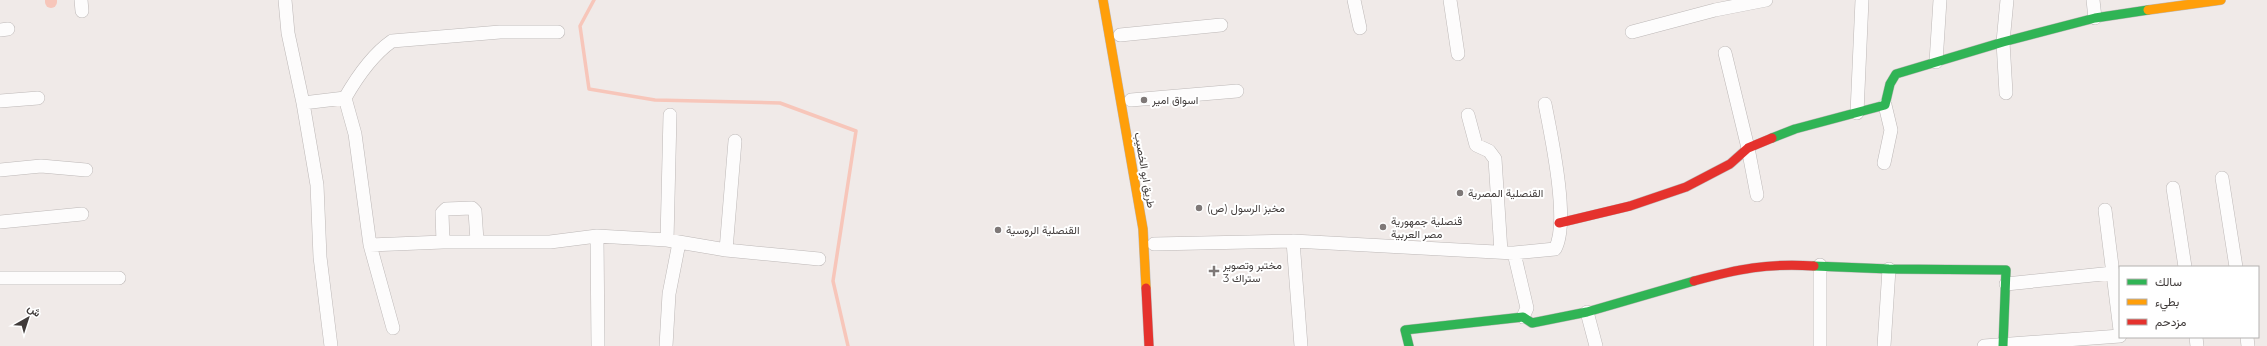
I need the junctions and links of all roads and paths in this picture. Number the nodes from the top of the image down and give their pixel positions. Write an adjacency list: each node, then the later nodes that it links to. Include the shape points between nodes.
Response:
1 (285, 0): 27 (street, via 288,33)
2 (1103, 0): 74 (street, طريق ابو الخصيب, via 1143,229)
3 (1354, 0): 13 (street)
4 (1450, 0): 19 (street)
5 (1766, 0): 15 (street, via 1715,10)
6 (1862, 0): 30 (street)
7 (1940, 0): 20 (street)
8 (2007, 0): 17 (street)
9 (2093, 0): 11 (street)
10 (2220, 0): 11 (street)
11 (2095, 18): 17 (street)
12 (1221, 25): 16 (street)
13 (1360, 28)
14 (558, 32): 24 (street, via 500,32 392,41 383,47 359,76)
15 (1632, 32)
16 (1120, 35)
17 (2003, 42): 20 (street); 22 (street)
18 (1725, 53): 34 (street)
19 (1458, 54)
20 (1936, 62): 29 (street, via 1896,74 1890,84)
21 (1237, 91): 25 (street)
22 (2006, 94)
23 (38, 98): 26 (street)
24 (345, 98): 27 (street); 51 (street, via 355,134)
25 (1131, 100)
26 (0, 101)
27 (303, 103): 71 (street, via 317,185 320,257)
28 (1545, 104): 45 (street, via 1558,179)
29 (1885, 105): 30 (street); 35 (street, via 1891,130)
30 (1857, 113): 34 (street, via 1795,129)
31 (670, 115): 48 (street)
32 (1468, 115): 54 (street, via 1476,145 1489,151 1495,159)
33 (735, 140): 53 (street)
34 (1748, 148): 40 (street); 45 (street, via 1730,164 1686,187 1630,206)
35 (1884, 163)
36 (0, 170): 37 (street, via 41,166)
37 (86, 170)
38 (2222, 178): 59 (street)
39 (2174, 188): 58 (street)
40 (1757, 195)
41 (1149, 205): 52 (street, طريق ابو الخصيب)
42 (2105, 210): 61 (street)
43 (82, 214): 44 (street)
44 (0, 222)
45 (1559, 223): 55 (street, via 1560,240 1555,249)
46 (597, 236): 47 (street, via 550,242); 48 (street); 72 (street)
47 (477, 241): 50 (street); 50 (street, via 475,211 472,208 446,210 442,213)
48 (673, 241): 53 (street); 73 (street)
49 (1293, 241): 52 (street); 54 (street); 75 (street)
50 (443, 242): 51 (street)
51 (370, 245): 68 (street)
52 (1154, 248)
53 (726, 250): 56 (street)
54 (1501, 252): 55 (street)
55 (1514, 253): 66 (street, via 1527,308)
56 (819, 259)
57 (1820, 265): 60 (street); 65 (street, via 1781,264 1737,269); 78 (street)
58 (2185, 266)
59 (2236, 266)
60 (1889, 269): 64 (street, via 2006,270); 79 (street)
61 (2113, 273): 64 (street); 67 (street)
62 (0, 278): 63 (street)
63 (120, 278)
64 (2006, 284): 70 (street)
65 (1587, 312): 66 (street, via 1532,323); 77 (street)
66 (1523, 317): 76 (street, via 1404,330)
67 (2119, 322)
68 (393, 328)
69 (2119, 336): 70 (street)
70 (2003, 345): 80 (street)
71 (331, 346)
72 (598, 346)
73 (666, 346)
74 (1148, 346)
75 (1300, 346)
76 (1408, 346)
77 (1596, 346)
78 (1820, 346)
79 (1884, 346)
80 (1984, 346)

